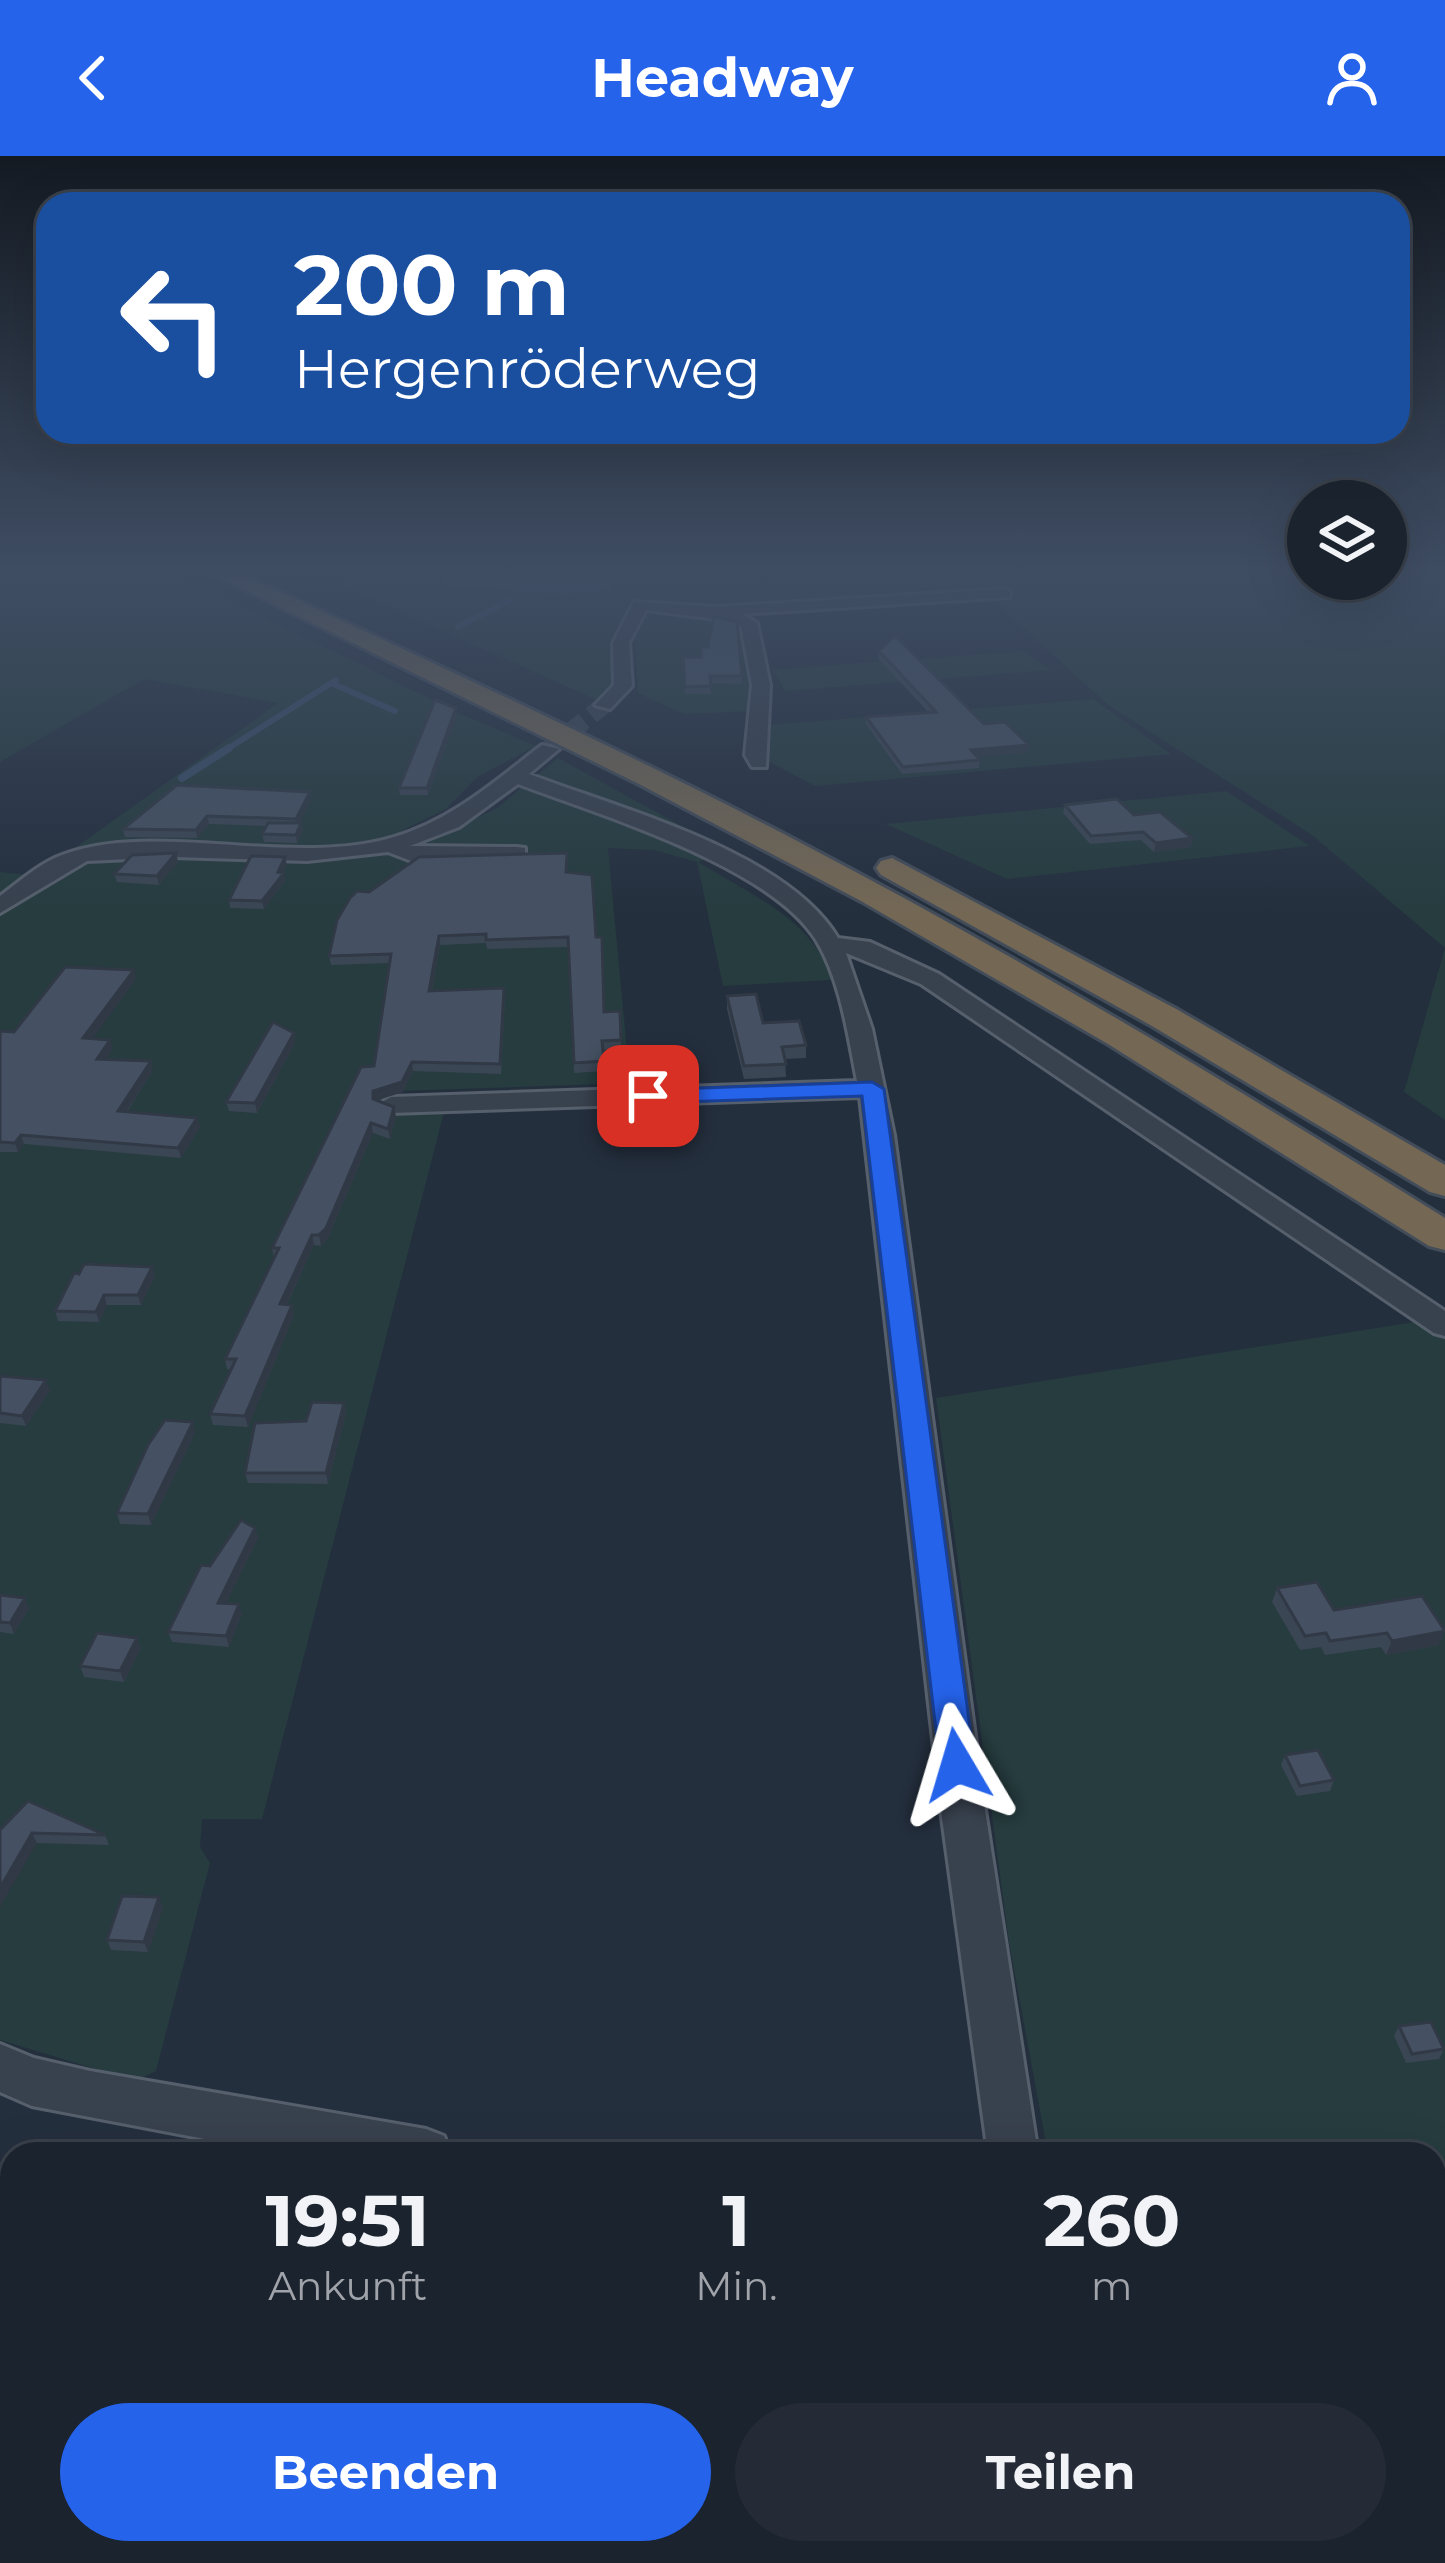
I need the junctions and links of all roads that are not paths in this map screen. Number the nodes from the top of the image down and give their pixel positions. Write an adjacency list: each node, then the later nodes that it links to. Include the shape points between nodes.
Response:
1 (465, 687): 16 (highway, via 866,891)
2 (516, 687): 15 (highway, via 833,837 1165,1018)
3 (622, 687): 5 (street)
4 (761, 687): 7 (street)
5 (604, 706)
6 (549, 749): 8 (street)
7 (759, 763)
8 (514, 776): 9 (street, via 448,824); 12 (street, via 746,872 798,908)
9 (389, 845): 10 (street, via 414,855); 11 (street, via 85,855)
10 (517, 853)
11 (0, 906)
12 (831, 945): 13 (street); 17 (street, via 862,947 930,979)
13 (872, 1089): 14 (street); 20 (street)
14 (391, 1105)
15 (1445, 1184)
16 (1445, 1237)
17 (1445, 1326)
18 (0, 2068): 19 (street, via 90,2096)
19 (356, 2142)
20 (1011, 2142)

